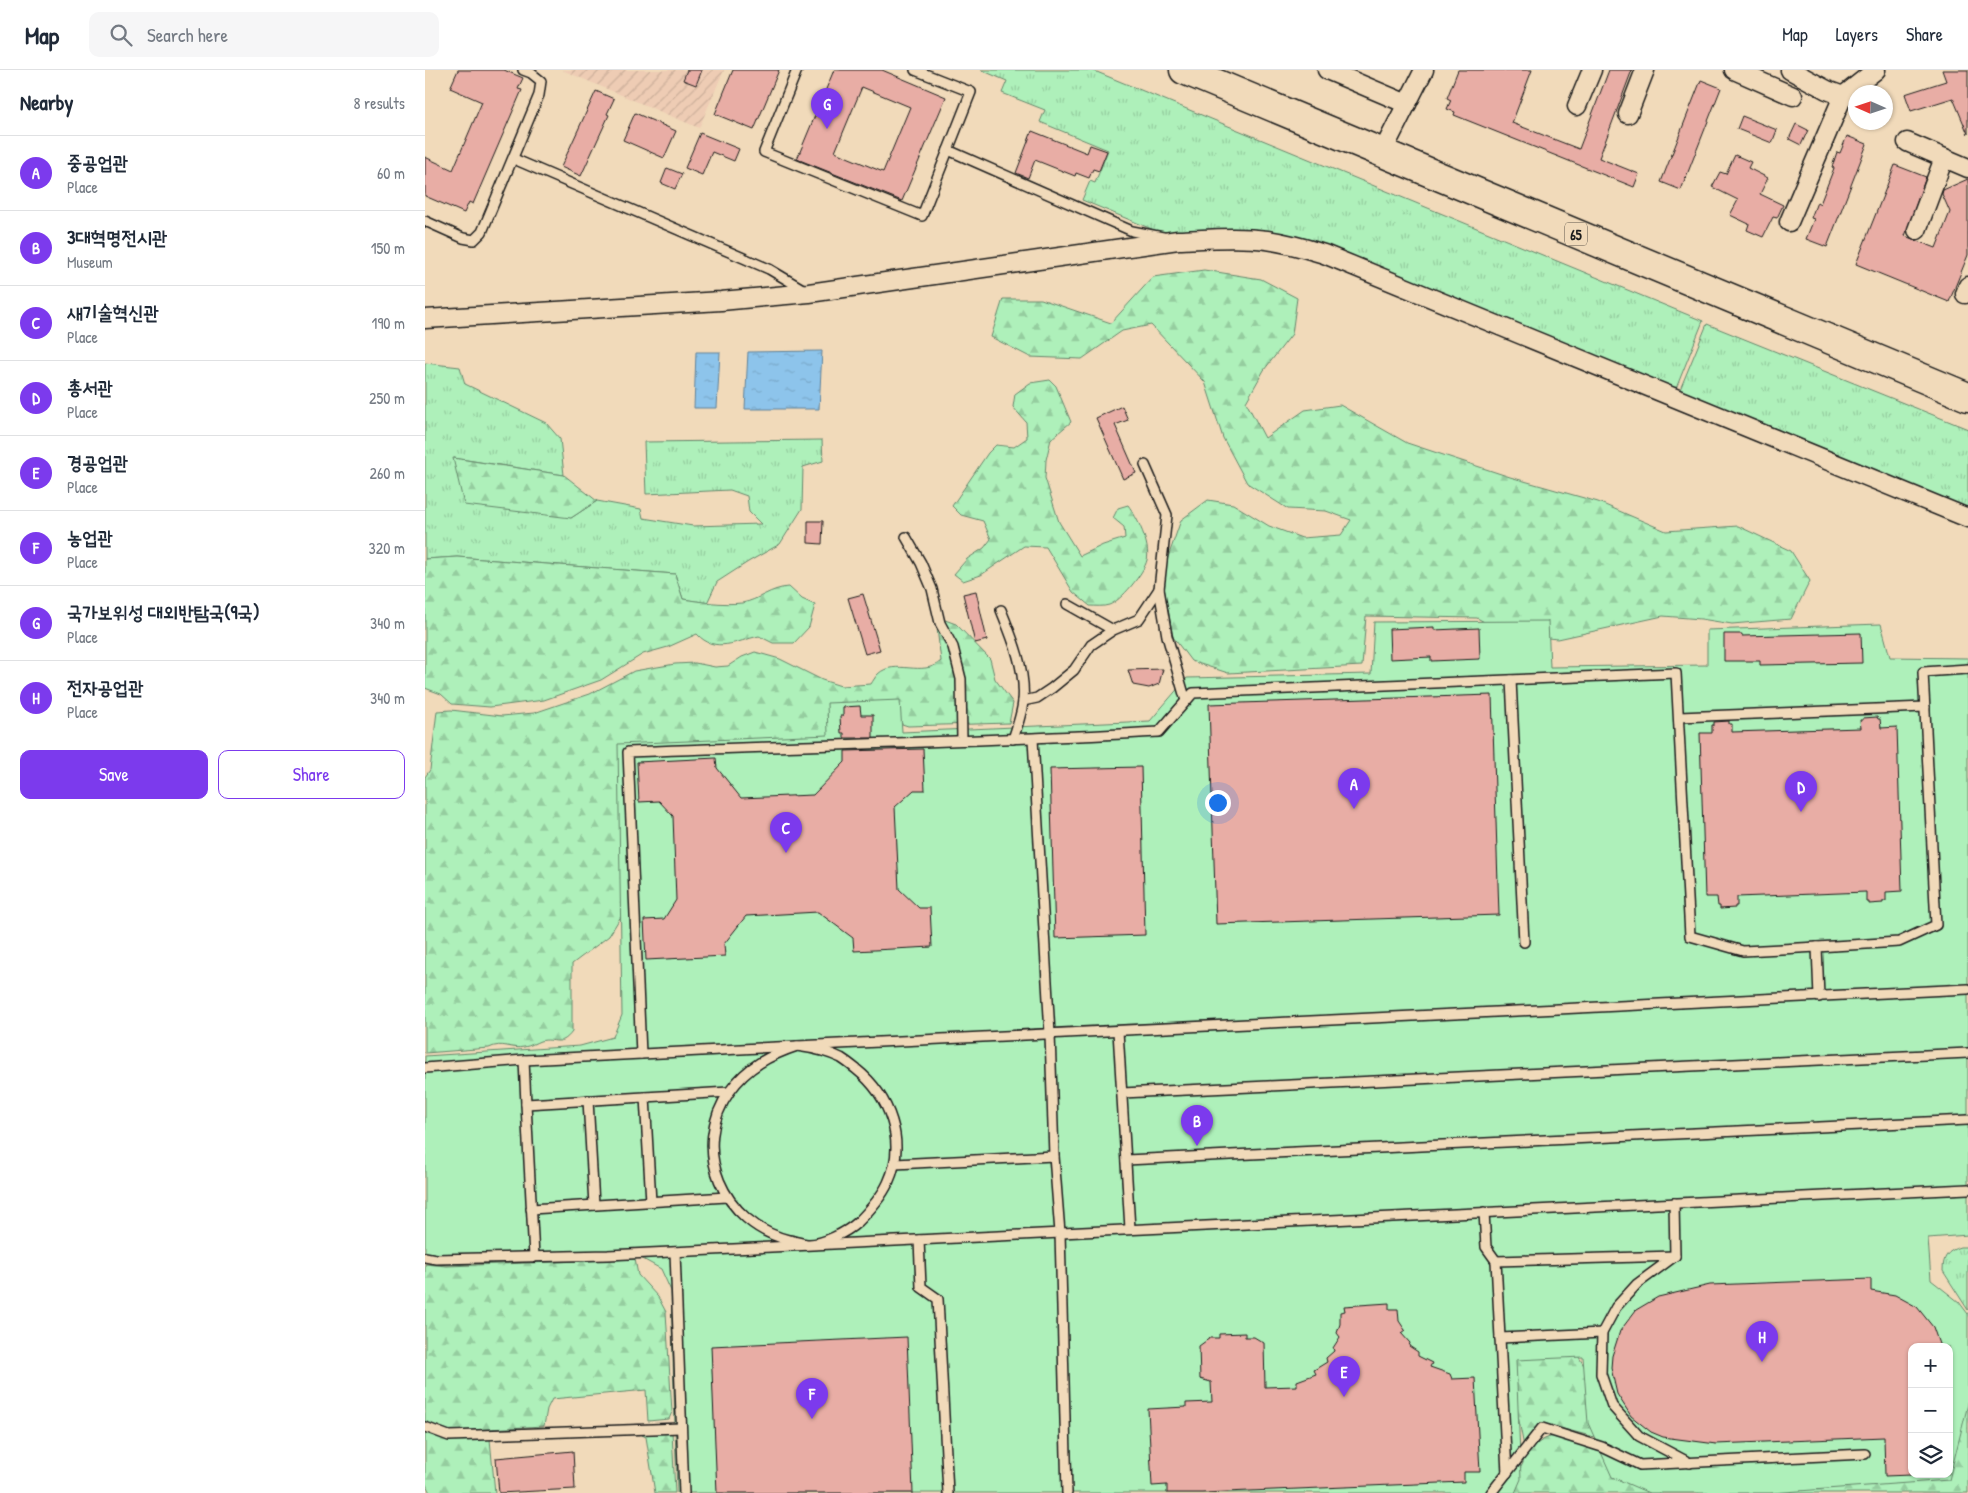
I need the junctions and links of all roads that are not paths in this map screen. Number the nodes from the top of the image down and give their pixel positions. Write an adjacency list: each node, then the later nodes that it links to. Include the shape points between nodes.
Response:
1 (523, 70): 21 (lane, via 541,81 539,95)
2 (797, 70): 18 (lane, via 764,152 922,216)
3 (915, 70): 18 (lane, via 971,92)
4 (1184, 70): 19 (main road, 65)
5 (1327, 70): 14 (street)
6 (1424, 70): 14 (street)
7 (1592, 70): 15 (street)
8 (1645, 70): 16 (street)
9 (1733, 70): 12 (street)
10 (1790, 70): 13 (street)
11 (1876, 70): 13 (street)
12 (1793, 96)
13 (1843, 96): 24 (street)
14 (1407, 104): 19 (street)
15 (1577, 106)
16 (1629, 114)
17 (1907, 142): 20 (street)
18 (948, 150): 26 (lane, via 1132,231)
19 (1382, 153): 29 (main road, 65)
20 (1944, 158): 22 (street); 25 (street)
21 (514, 159): 23 (lane, via 482,232 474,240); 27 (lane, via 769,269)
22 (1968, 168)
23 (425, 221)
24 (1789, 222)
25 (1917, 230)
26 (1178, 240): 27 (street); 31 (street, via 1266,240 1324,254)
27 (809, 293): 28 (street)
28 (425, 319)
29 (1968, 397)
30 (1145, 465): 33 (lane, via 1167,515)
31 (1968, 518)
32 (906, 537): 45 (lane, via 929,580 940,623 953,647 961,679)
33 (1159, 589): 36 (lane, via 1139,619); 40 (lane, via 1167,636)
34 (1067, 604): 36 (lane)
35 (1001, 610): 39 (lane, via 1014,644 1022,678)
36 (1113, 630): 39 (lane, via 1091,645 1074,670 1052,688 1037,698)
37 (1968, 669): 41 (lane, via 1923,672)
38 (1511, 680): 40 (lane, via 1193,692); 42 (lane, via 1676,673); 46 (lane)
39 (1023, 701): 43 (lane)
40 (1185, 701): 44 (lane, via 1159,732)
41 (1925, 708): 42 (lane); 47 (lane, via 1936,925 1899,942)
42 (1679, 717): 47 (lane, via 1691,936 1743,951)
43 (1013, 739): 44 (lane); 45 (lane)
44 (1033, 739): 51 (lane)
45 (962, 740): 54 (lane, via 628,752)
46 (1524, 942)
47 (1817, 947): 49 (lane)
48 (1968, 989): 49 (lane)
49 (1819, 997): 50 (lane)
50 (1118, 1030): 51 (lane); 58 (lane)
51 (1050, 1034): 52 (lane); 63 (lane)
52 (797, 1046): 54 (lane); 57 (lane, via 755,1065); 65 (lane, via 831,1053 843,1059 875,1087 890,1112 894,1126)
53 (1968, 1053): 58 (lane)
54 (641, 1054): 55 (lane)
55 (524, 1060): 56 (lane); 61 (lane)
56 (425, 1068)
57 (729, 1092): 59 (lane); 67 (lane, via 720,1108 712,1136 714,1165)
58 (1122, 1093): 64 (lane)
59 (645, 1097): 60 (lane); 68 (lane)
60 (588, 1100): 61 (lane); 70 (lane)
61 (526, 1104): 71 (lane)
62 (1968, 1120): 64 (lane)
63 (1053, 1156): 65 (lane); 74 (lane)
64 (1126, 1160): 73 (lane)
65 (895, 1164): 76 (lane, via 881,1196 862,1218 840,1234)
66 (1968, 1189): 69 (lane)
67 (727, 1197): 68 (lane); 76 (lane, via 764,1231)
68 (651, 1202): 70 (lane)
69 (1674, 1203): 72 (lane); 78 (lane)
70 (594, 1205): 71 (lane)
71 (531, 1209): 80 (lane)
72 (1484, 1212): 73 (lane); 81 (lane, via 1486,1247)
73 (1130, 1229): 74 (lane)
74 (1060, 1233): 75 (lane); 91 (lane)
75 (919, 1240): 76 (lane); 90 (lane, via 921,1287 938,1299)
76 (809, 1244): 77 (lane)
77 (675, 1252): 80 (lane); 85 (lane)
78 (1675, 1256): 81 (lane); 82 (lane, via 1637,1284 1617,1307)
79 (425, 1257): 80 (lane)
80 (534, 1257)
81 (1496, 1261): 83 (lane)
82 (1602, 1333): 83 (lane); 87 (lane, via 1601,1374 1612,1406 1639,1436)
83 (1500, 1338): 88 (lane)
84 (425, 1426): 85 (lane, via 449,1436)
85 (681, 1428): 89 (lane)
86 (1865, 1454): 87 (lane)
87 (1690, 1463): 88 (lane, via 1640,1465 1602,1446 1542,1428)
88 (1507, 1473): 92 (lane)
89 (684, 1493)
90 (948, 1493)
91 (1067, 1493)
92 (1491, 1493)

